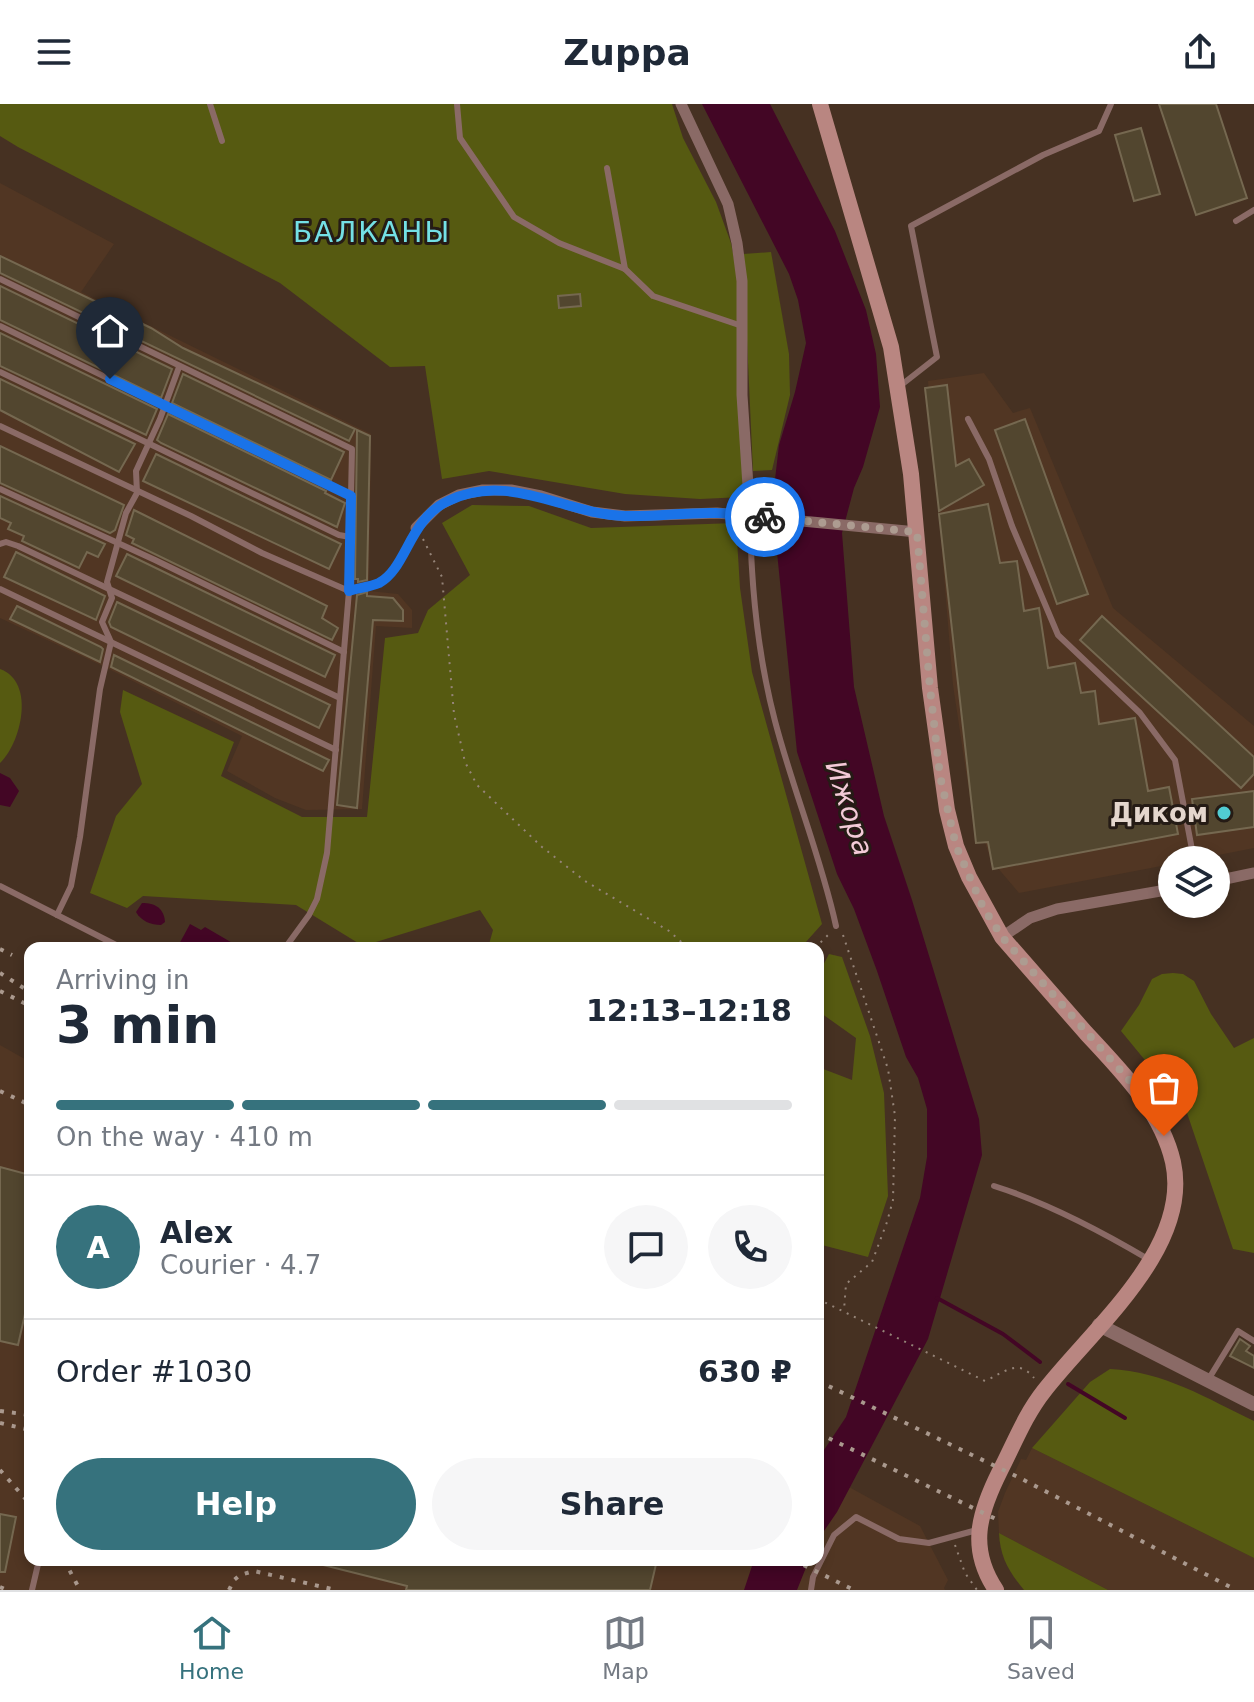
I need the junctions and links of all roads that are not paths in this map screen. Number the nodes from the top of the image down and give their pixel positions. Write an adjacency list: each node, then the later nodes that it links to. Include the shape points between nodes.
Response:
1 (210, 104): 6 (lane)
2 (457, 104): 10 (lane, via 460,138 514,217 559,243)
3 (681, 104): 13 (street, via 728,204 742,281)
4 (820, 104): 16 (main road, via 891,347)
5 (1111, 104): 16 (lane, via 1099,131 911,226 937,357)
6 (222, 141)
7 (607, 168): 10 (lane)
8 (1254, 210): 9 (lane)
9 (1236, 221)
10 (625, 269): 13 (lane, via 653,296)
11 (0, 279): 14 (lane)
12 (0, 326): 17 (lane)
13 (742, 326): 24 (street)
14 (179, 367): 17 (lane); 23 (lane, via 352,449)
15 (0, 372): 20 (lane)
16 (897, 388): 26 (main road)
17 (164, 405): 20 (lane); 23 (lane)
18 (968, 419): 37 (lane, via 1058,635 1140,713 1175,760)
19 (0, 426): 22 (lane)
20 (149, 443): 22 (lane, via 136,471); 27 (lane)
21 (0, 489): 28 (lane)
22 (137, 493): 28 (lane); 32 (lane)
23 (351, 496): 27 (lane)
24 (750, 516): 25 (street, via 625,516 511,490 483,490 439,505); 26 (street); 43 (lane, via 753,605 762,667)
25 (416, 528): 32 (lane, via 393,571 379,583)
26 (917, 532): 44 (main road, via 947,810 969,877)
27 (350, 537): 32 (lane)
28 (118, 543): 31 (lane); 34 (lane)
29 (0, 544): 31 (lane, via 18,546)
30 (0, 589): 33 (lane)
31 (109, 589): 33 (lane, via 112,598 102,622); 35 (lane)
32 (349, 591): 34 (lane)
33 (111, 642): 36 (lane); 42 (lane, via 101,677 71,886)
34 (344, 652): 35 (lane)
35 (340, 698): 36 (lane)
36 (336, 750): 46 (lane, via 327,853 317,899)
37 (1191, 846)
38 (1254, 873): 39 (street)
39 (1230, 878)
40 (0, 886): 42 (lane)
41 (1158, 891): 44 (street, via 1057,909 1030,918)
42 (57, 915): 45 (lane)
43 (836, 926)
44 (1002, 937): 48 (main road, via 1130,1081 1158,1123 1173,1163 1175,1187 1172,1216)
45 (110, 942)
46 (289, 942)
47 (994, 1186): 48 (lane, via 1028,1196)
48 (1151, 1260): 49 (main road)
49 (1099, 1325): 51 (street); 53 (main road, via 1033,1408 984,1507)
50 (1254, 1341): 51 (lane, via 1238,1331)
51 (1207, 1381): 52 (street)
52 (1254, 1404)
53 (979, 1529): 54 (lane, via 929,1543 899,1539 856,1517 834,1535); 59 (main road, via 982,1563)
54 (824, 1555)
55 (38, 1566): 57 (lane)
56 (818, 1566): 58 (lane)
57 (32, 1590)
58 (811, 1590)
59 (996, 1590)

